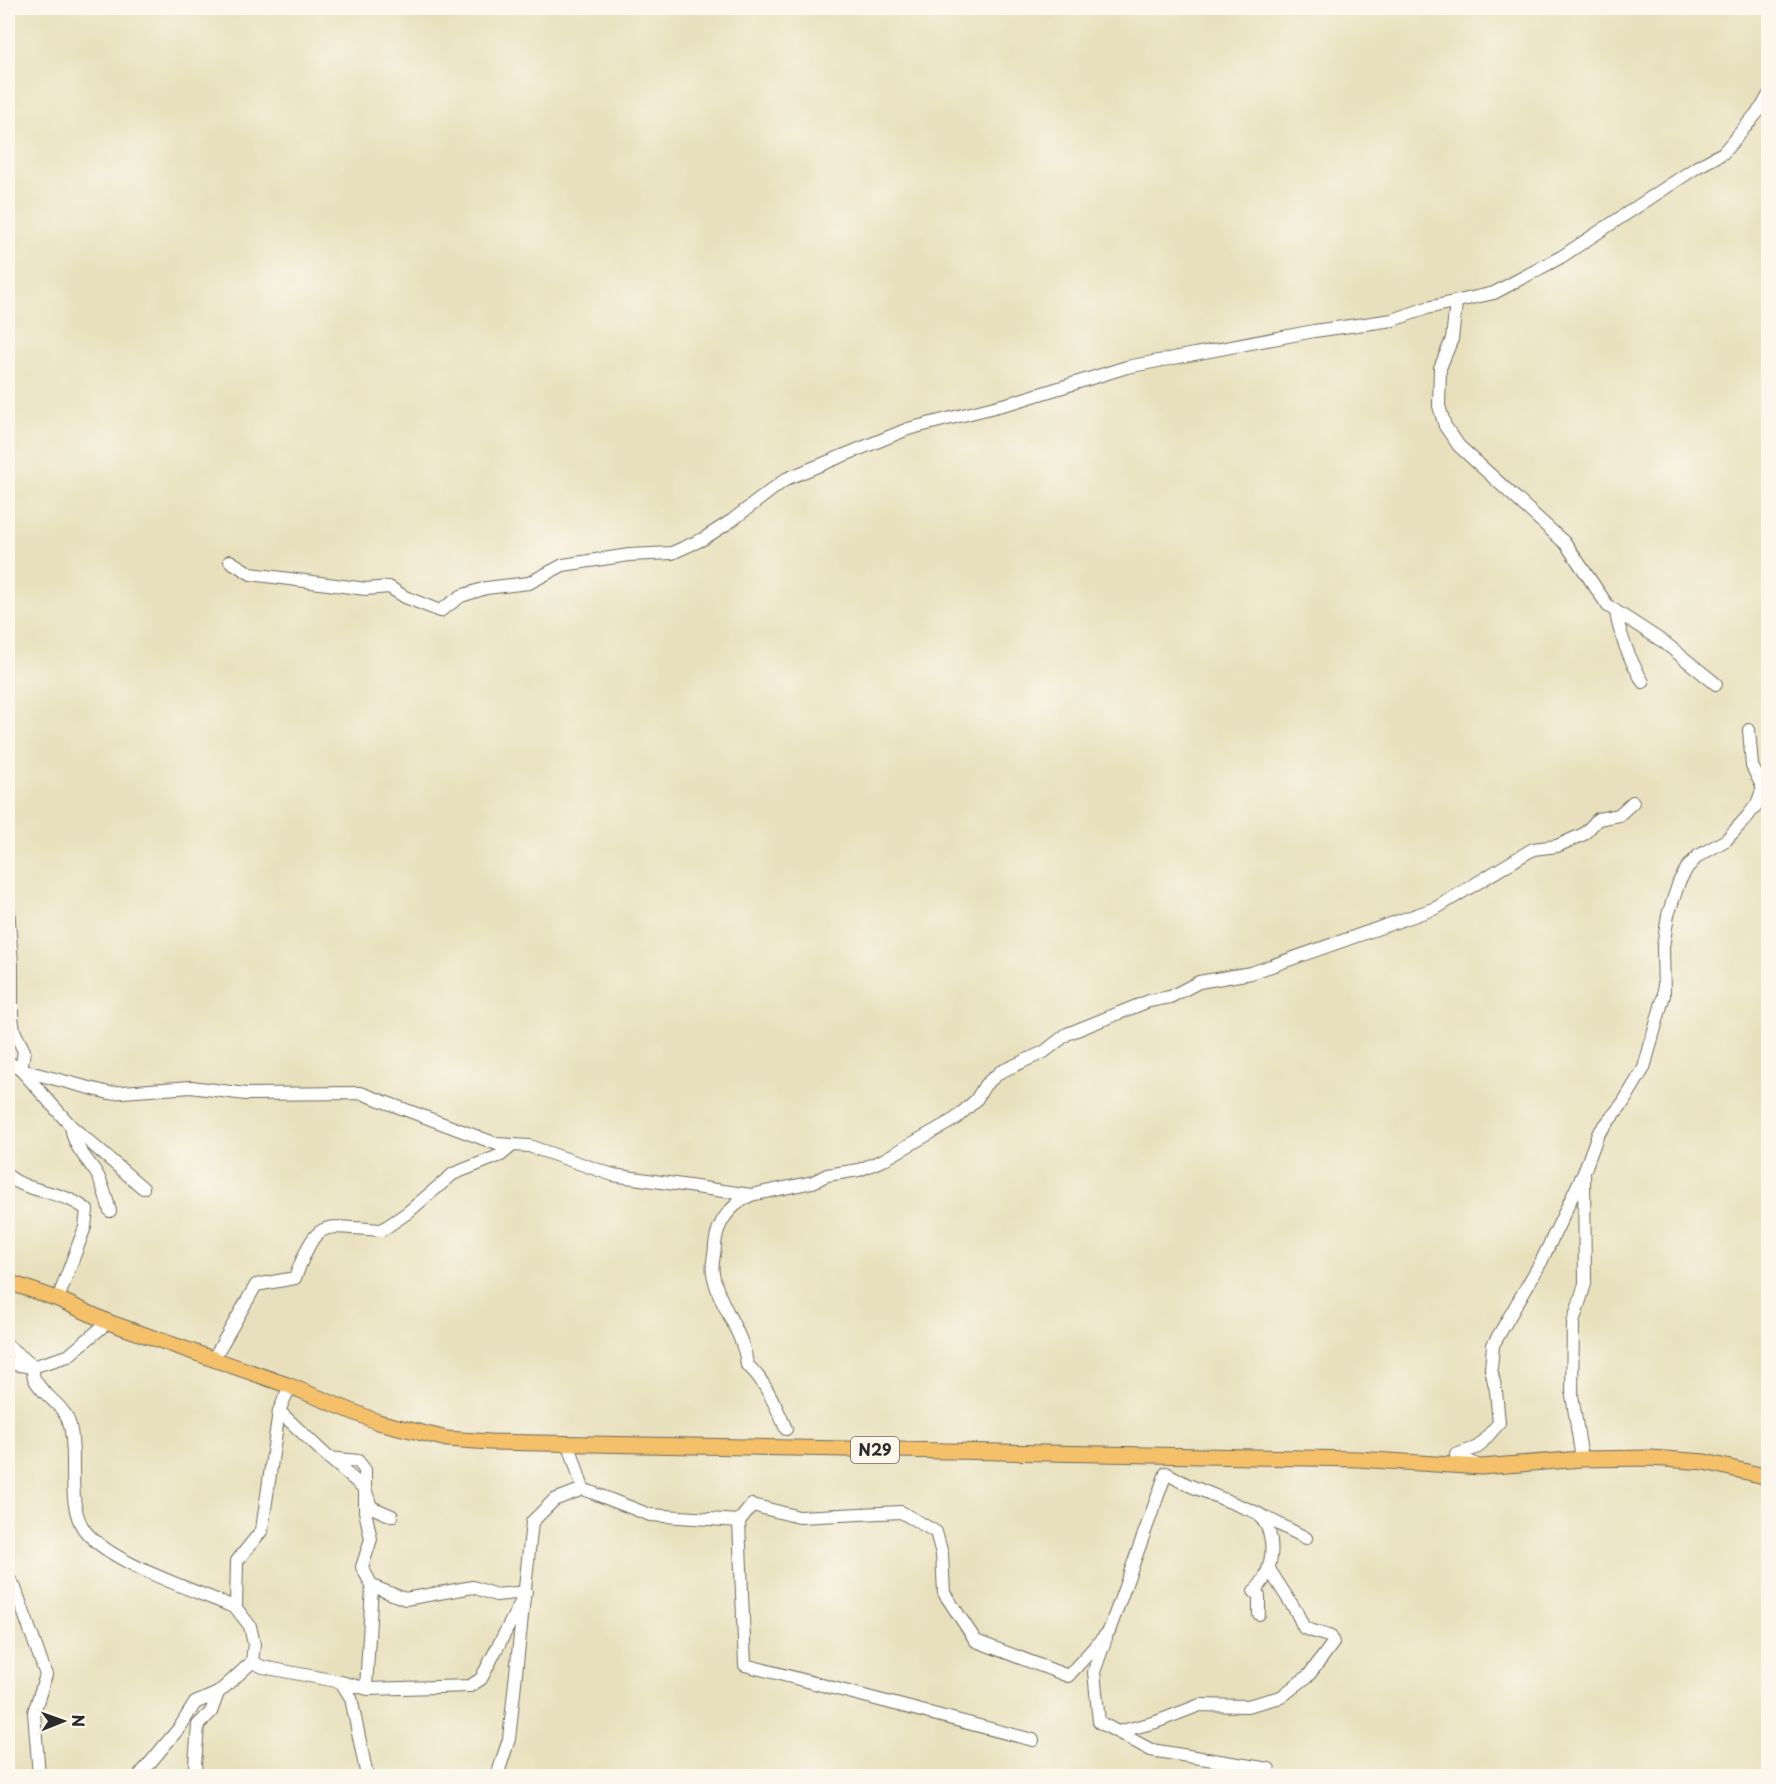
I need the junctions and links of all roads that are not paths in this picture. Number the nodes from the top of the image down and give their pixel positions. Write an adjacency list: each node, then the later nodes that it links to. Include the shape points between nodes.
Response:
1 (1768, 96): 2 (street, via 1723,153 1519,282)
2 (1456, 303): 3 (street, via 1393,320 1127,367 909,429 786,479 731,521 672,553 563,565 529,583 486,588 461,596 440,611 389,587 366,589 251,574); 4 (street, via 1452,339 1440,368 1439,406 1444,426 1459,446 1566,544 1605,603)
3 (230, 561)
4 (1616, 612): 5 (street, via 1619,631); 6 (street)
5 (1643, 682)
6 (1716, 684)
7 (1749, 730): 15 (street, via 1752,766 1762,788 1757,804 1726,840 1698,856 1679,882 1663,947 1664,995 1644,1068 1598,1134)
8 (1633, 802): 18 (street, via 1619,815 1598,819 1584,834 1557,846 1533,849 1436,908 1251,974 1204,980 1170,997 1149,1001 1067,1034 1044,1052 1000,1072 955,1119 875,1163)
9 (8, 906): 10 (street)
10 (9, 940): 12 (street, via 12,1017 24,1051)
11 (8, 1062): 12 (street)
12 (21, 1070): 13 (street); 14 (street, via 110,1094 190,1087 246,1094 361,1093 496,1144)
13 (71, 1126): 17 (street); 19 (street, via 73,1140 96,1172)
14 (513, 1145): 18 (street, via 529,1146 613,1175); 24 (street, via 501,1155 453,1174 382,1230 338,1225 315,1236 296,1278 256,1285)
15 (1584, 1172): 32 (street, via 1585,1284 1573,1323 1572,1395); 33 (street, via 1541,1262 1493,1345 1491,1369 1498,1423 1478,1447 1456,1455)
16 (8, 1176): 21 (street, via 73,1198 87,1210)
17 (143, 1188)
18 (751, 1195): 29 (street, via 717,1227 713,1273 720,1298 746,1352 747,1365 776,1404)
19 (110, 1211)
20 (8, 1281): 21 (main road, N29)
21 (58, 1299): 22 (main road, N29)
22 (108, 1322): 24 (main road, N29); 26 (street, via 68,1356)
23 (8, 1346): 26 (street)
24 (214, 1358): 27 (main road, N29)
25 (8, 1363): 26 (street)
26 (32, 1367): 46 (street, via 34,1380 66,1414 71,1427 75,1514 85,1531 99,1545 125,1560)
27 (290, 1386): 28 (street); 30 (main road, N29, via 378,1422 447,1439)
28 (279, 1410): 37 (street, via 329,1458 358,1461 365,1470); 46 (street, via 262,1530 237,1561)
29 (786, 1428)
30 (569, 1444): 31 (main road, N29); 36 (street)
31 (1152, 1456): 33 (main road, N29, via 1358,1459); 34 (street)
32 (1582, 1459): 33 (main road, N29); 35 (main road, N29, via 1705,1462)
33 (1481, 1467)
34 (1166, 1473): 38 (street); 48 (street)
35 (1768, 1477)
36 (584, 1488): 40 (street, via 650,1515); 45 (street, via 554,1500 532,1522)
37 (365, 1490): 39 (street, via 371,1508); 44 (street, via 371,1539 362,1567)
38 (1255, 1512): 41 (street); 42 (street, via 1272,1536)
39 (392, 1516)
40 (739, 1521): 48 (street, via 752,1505 799,1516 901,1512 936,1532 942,1554 944,1593 976,1641 1068,1676); 54 (street, via 745,1665)
41 (1306, 1538)
42 (1269, 1569): 47 (street, via 1263,1584 1254,1591 1259,1596); 53 (street, via 1304,1628 1331,1637 1334,1643 1310,1675 1281,1697 1246,1706 1200,1705)
43 (8, 1577): 56 (street, via 46,1675 34,1712)
44 (372, 1586): 45 (street, via 405,1599 474,1587 496,1595); 51 (street)
45 (526, 1592): 51 (street, via 481,1680 470,1686); 60 (street, via 508,1739)
46 (236, 1608): 49 (street, via 250,1626)
47 (1259, 1614)
48 (1109, 1631): 53 (street, via 1094,1672 1099,1722)
49 (252, 1662): 50 (street); 52 (street)
50 (341, 1682): 51 (street); 59 (street, via 351,1698)
51 (366, 1688)
52 (218, 1693): 57 (street, via 195,1703); 58 (street, via 211,1712 198,1725)
53 (1118, 1732): 55 (street, via 1151,1750)
54 (1033, 1740)
55 (1269, 1769)
56 (39, 1776)
57 (139, 1776)
58 (197, 1776)
59 (367, 1776)
60 (497, 1776)

